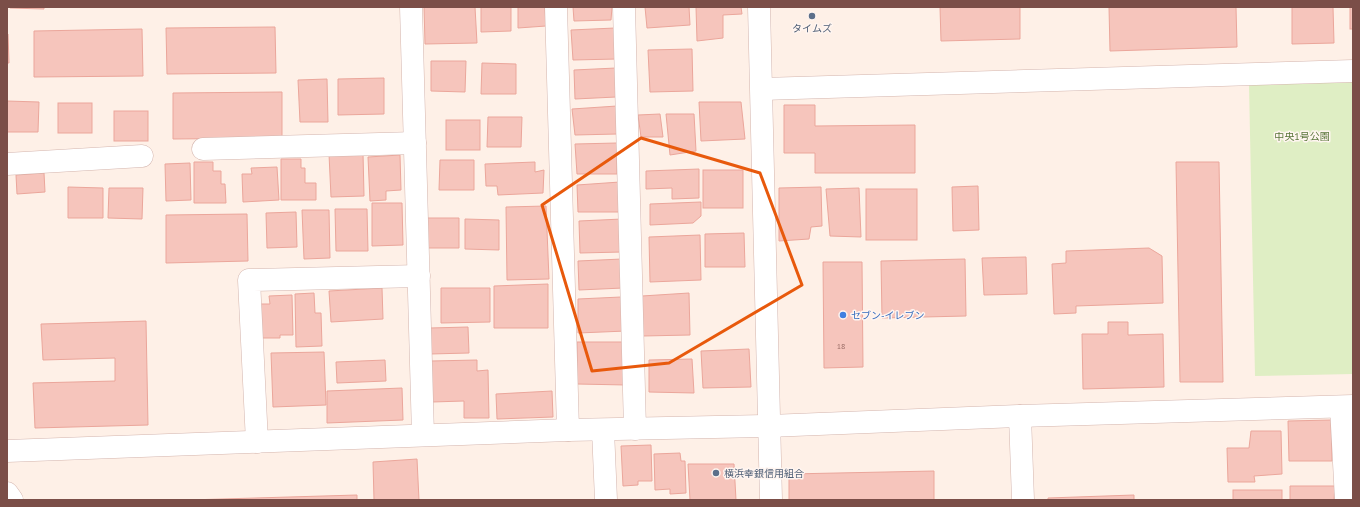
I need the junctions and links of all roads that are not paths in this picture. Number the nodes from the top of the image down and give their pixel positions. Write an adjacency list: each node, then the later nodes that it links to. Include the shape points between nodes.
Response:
1 (411, 7): 7 (street)
2 (556, 7): 16 (street)
3 (624, 7): 15 (street)
4 (759, 7): 6 (street)
5 (1353, 71): 6 (street)
6 (762, 89): 14 (street)
7 (415, 143): 8 (street); 11 (street)
8 (203, 149)
9 (142, 156): 10 (street)
10 (7, 164)
11 (419, 276): 18 (street); 19 (street, via 249,280)
12 (1347, 407): 13 (street); 26 (street)
13 (1020, 416): 14 (street); 25 (street)
14 (769, 426): 15 (street); 24 (street)
15 (635, 429): 17 (street)
16 (568, 430): 17 (street); 18 (street)
17 (603, 430): 23 (street)
18 (423, 435): 19 (street)
19 (256, 442): 20 (street)
20 (7, 451)
21 (7, 493): 22 (street)
22 (12, 500)
23 (606, 500)
24 (771, 500)
25 (1023, 500)
26 (1346, 500)

